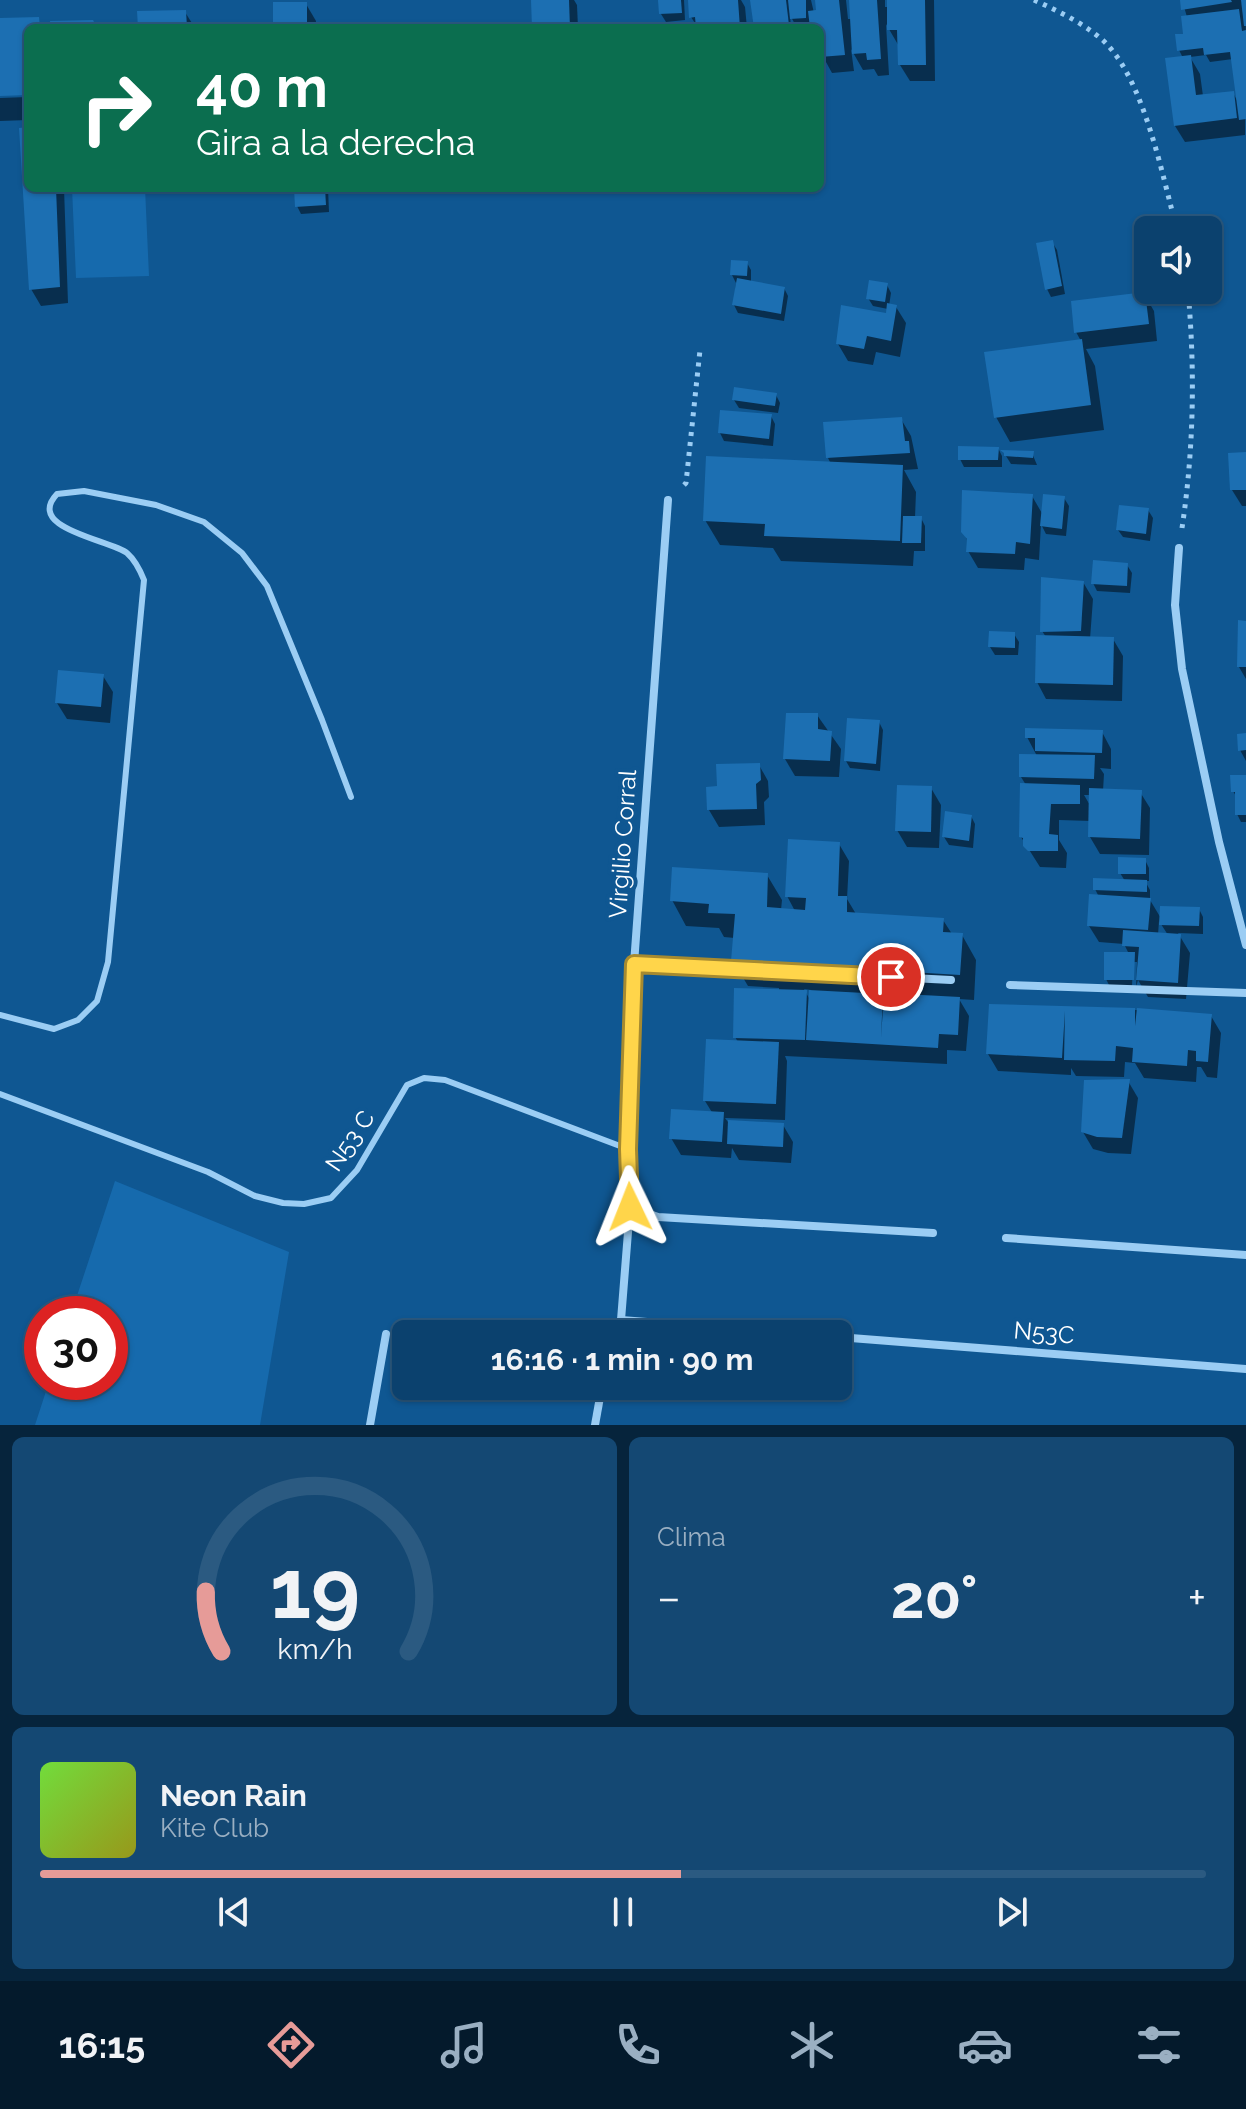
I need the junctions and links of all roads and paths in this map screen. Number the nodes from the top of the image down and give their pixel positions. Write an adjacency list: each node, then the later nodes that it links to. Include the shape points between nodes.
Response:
1 (1034, 0): 2 (path, via 1101,38 1127,72)
2 (1173, 216)
3 (1189, 304): 6 (path, via 1193,421)
4 (700, 350): 5 (path, via 686,483)
5 (668, 500): 9 (street, Virgilio Corral)
6 (1179, 548): 8 (street, via 1175,605 1182,669)
7 (351, 797): 13 (lane, via 267,586 242,553 204,522 156,505 84,491 57,494 51,505 54,519 68,531 126,552 144,580 108,962 97,1001 78,1020 54,1029)
8 (1246, 945)
9 (634, 964): 10 (street); 15 (street, Virgilio Corral)
10 (951, 980)
11 (1010, 985): 12 (street)
12 (1246, 993)
13 (0, 1015)
14 (0, 1094): 15 (lane, N53 C, via 283,1203 331,1198 357,1170 407,1085 424,1078 445,1080)
15 (628, 1149): 16 (street, Virgilio Corral)
16 (630, 1207): 17 (street, via 658,1217); 20 (street, Virgilio Corral)
17 (933, 1233)
18 (1006, 1238): 19 (street)
19 (1246, 1255)
20 (621, 1320)
21 (386, 1334): 25 (street)
22 (852, 1338): 23 (street, N53C)
23 (1246, 1369)
24 (599, 1400): 26 (street)
25 (370, 1425)
26 (595, 1425)

